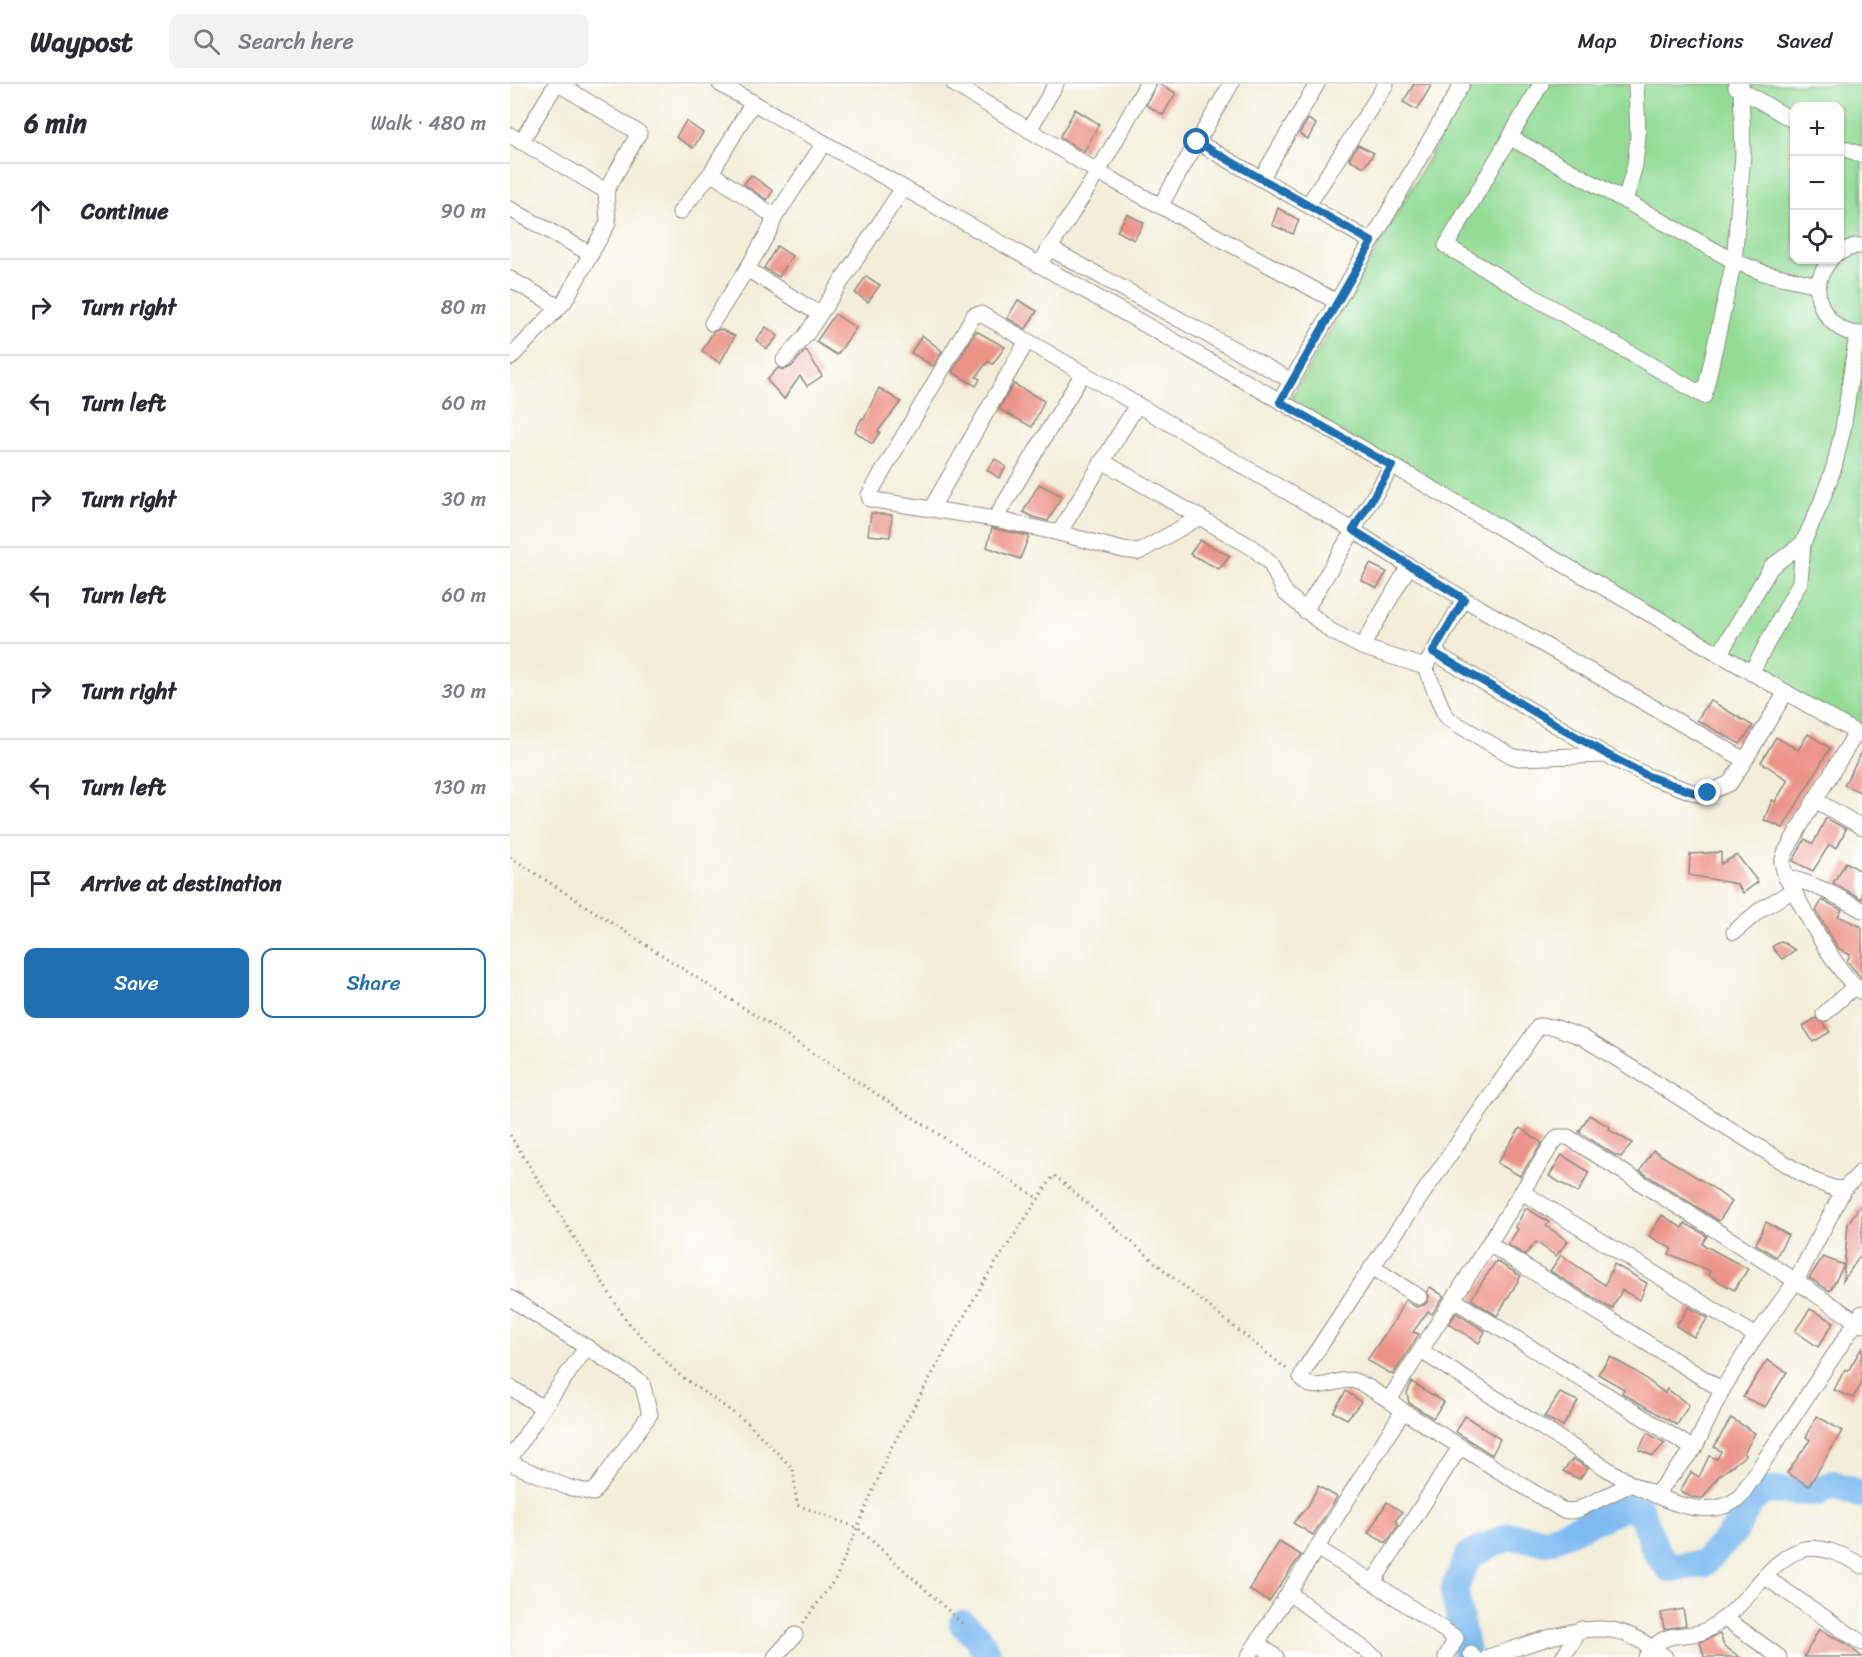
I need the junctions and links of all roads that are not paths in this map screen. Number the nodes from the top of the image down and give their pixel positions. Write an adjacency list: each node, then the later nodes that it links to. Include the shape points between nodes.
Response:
1 (558, 84): 13 (street); 18 (street)
2 (720, 84): 14 (street)
3 (954, 84): 16 (street)
4 (1056, 84): 16 (street)
5 (1147, 84): 23 (street)
6 (1231, 84): 19 (street)
7 (1317, 84): 25 (street)
8 (1386, 84): 29 (street)
9 (1462, 84): 34 (street)
10 (1541, 84): 17 (street)
11 (1636, 84): 28 (street, via 1637,146)
12 (1738, 86): 15 (street); 39 (street, via 1743,155)
13 (582, 90): 27 (street, via 639,132)
14 (753, 102): 20 (street); 24 (street)
15 (1790, 118)
16 (1029, 130): 23 (street)
17 (1511, 138): 28 (street); 39 (street, via 1446,246 1704,396)
18 (516, 139): 27 (street)
19 (1197, 142): 25 (street); 30 (street)
20 (824, 143): 26 (street); 33 (street)
21 (1844, 149): 22 (street)
22 (1862, 155)
23 (1098, 172): 30 (street); 36 (street)
24 (711, 173): 32 (street); 33 (street, via 771,214)
25 (1262, 179): 29 (street)
26 (903, 188): 41 (street); 47 (street)
27 (606, 191): 38 (street, via 608,223)
28 (1625, 201): 39 (street)
29 (1308, 205): 34 (street)
30 (1160, 206): 45 (street)
31 (510, 209): 38 (street)
32 (680, 212)
33 (773, 220): 42 (street)
34 (1372, 242): 45 (street)
35 (1862, 246): 37 (street)
36 (1049, 248): 41 (street); 54 (street)
37 (1844, 250)
38 (591, 254): 46 (street)
39 (1734, 261): 44 (street, via 1764,273)
40 (1827, 264): 44 (street)
41 (1039, 265): 55 (street)
42 (747, 269): 47 (street); 48 (street)
43 (510, 279): 46 (street)
44 (1818, 285): 49 (street, via 1827,317 1846,331)
45 (1337, 302): 54 (street)
46 (559, 306): 51 (street)
47 (819, 314): 52 (street)
48 (712, 323)
49 (1859, 334): 64 (street, via 1834,466)
50 (1027, 341): 53 (street); 59 (street); 59 (street, via 981,314 974,315 868,495 874,500)
51 (511, 355)
52 (784, 360)
53 (1083, 373): 56 (street); 61 (street)
54 (1292, 381): 55 (street)
55 (1280, 402): 58 (street)
56 (1137, 405): 57 (street); 62 (street)
57 (1102, 461): 60 (street); 63 (street)
58 (1392, 466): 62 (street); 70 (street)
59 (931, 509): 61 (street)
60 (1200, 517): 63 (street, via 1139,552); 67 (street, via 1256,550 1270,563 1286,593)
61 (995, 519): 63 (street)
62 (1353, 530): 65 (street); 67 (street)
63 (1059, 533)
64 (1803, 543): 70 (street, via 1771,567); 72 (street, via 1800,582)
65 (1409, 566): 66 (street); 68 (street)
66 (1464, 599): 69 (street); 76 (street)
67 (1305, 610): 68 (street, via 1330,631)
68 (1362, 647): 71 (street)
69 (1433, 652): 71 (street); 75 (street)
70 (1719, 655): 72 (street)
71 (1425, 667): 75 (street, via 1450,720 1512,756)
72 (1751, 673): 73 (street)
73 (1786, 692): 74 (street); 76 (street)
74 (1859, 734): 77 (street)
75 (1606, 754): 76 (street, via 1648,776 1698,794 1730,783)
76 (1746, 760)
77 (1815, 800): 78 (street); 79 (street, via 1785,853 1782,863)
78 (1862, 827)
79 (1790, 883): 80 (street, via 1804,881); 81 (street); 82 (street, via 1836,963)
80 (1862, 910)
81 (1734, 932)
82 (1858, 989): 83 (street)
83 (1824, 1014)
84 (1862, 1171): 85 (street)
85 (1844, 1189): 88 (street, via 1812,1180 1582,1037 1539,1026); 89 (street)
86 (1522, 1192): 87 (street); 89 (street, via 1558,1137 1568,1137); 94 (street)
87 (1489, 1244): 92 (street); 98 (street)
88 (1372, 1267): 90 (street); 99 (street, via 1301,1377 1311,1386 1357,1382)
89 (1797, 1281): 93 (street); 94 (street)
90 (1419, 1297)
91 (510, 1298): 95 (street)
92 (1454, 1300): 96 (street); 103 (street)
93 (1860, 1320): 106 (street, via 1732,1504 1701,1508 1675,1504)
94 (1756, 1336): 98 (street)
95 (587, 1347): 100 (street); 104 (street, via 642,1383 650,1414 593,1493 567,1487)
96 (1421, 1351): 99 (street); 105 (street)
97 (510, 1387): 100 (street)
98 (1722, 1390): 103 (street)
99 (1389, 1400): 101 (street)
100 (543, 1408): 104 (street)
101 (1403, 1411): 102 (street); 107 (street)
102 (1460, 1447): 105 (street, via 1570,1512); 110 (street)
103 (1694, 1449): 106 (street)
104 (510, 1461)
105 (1631, 1484): 106 (street)
106 (1656, 1495)
107 (1318, 1549): 110 (street); 111 (street)
108 (1862, 1566): 109 (street, via 1817,1548 1803,1549 1790,1554)
109 (1765, 1577): 112 (street); 116 (street)
110 (1373, 1582): 122 (street, via 1456,1638)
111 (1289, 1593): 115 (street); 121 (street)
112 (1725, 1618): 117 (street, via 1703,1632 1667,1637); 126 (street)
113 (1581, 1629): 117 (street, via 1618,1631); 123 (street); 124 (street)
114 (795, 1635): 118 (street)
115 (1257, 1643): 119 (street); 120 (street)
116 (1862, 1643)
117 (1649, 1652): 125 (street)
118 (775, 1657)
119 (1248, 1657)
120 (1276, 1657)
121 (1375, 1657)
122 (1446, 1657)
123 (1488, 1657)
124 (1563, 1657)
125 (1665, 1657)
126 (1779, 1657)

